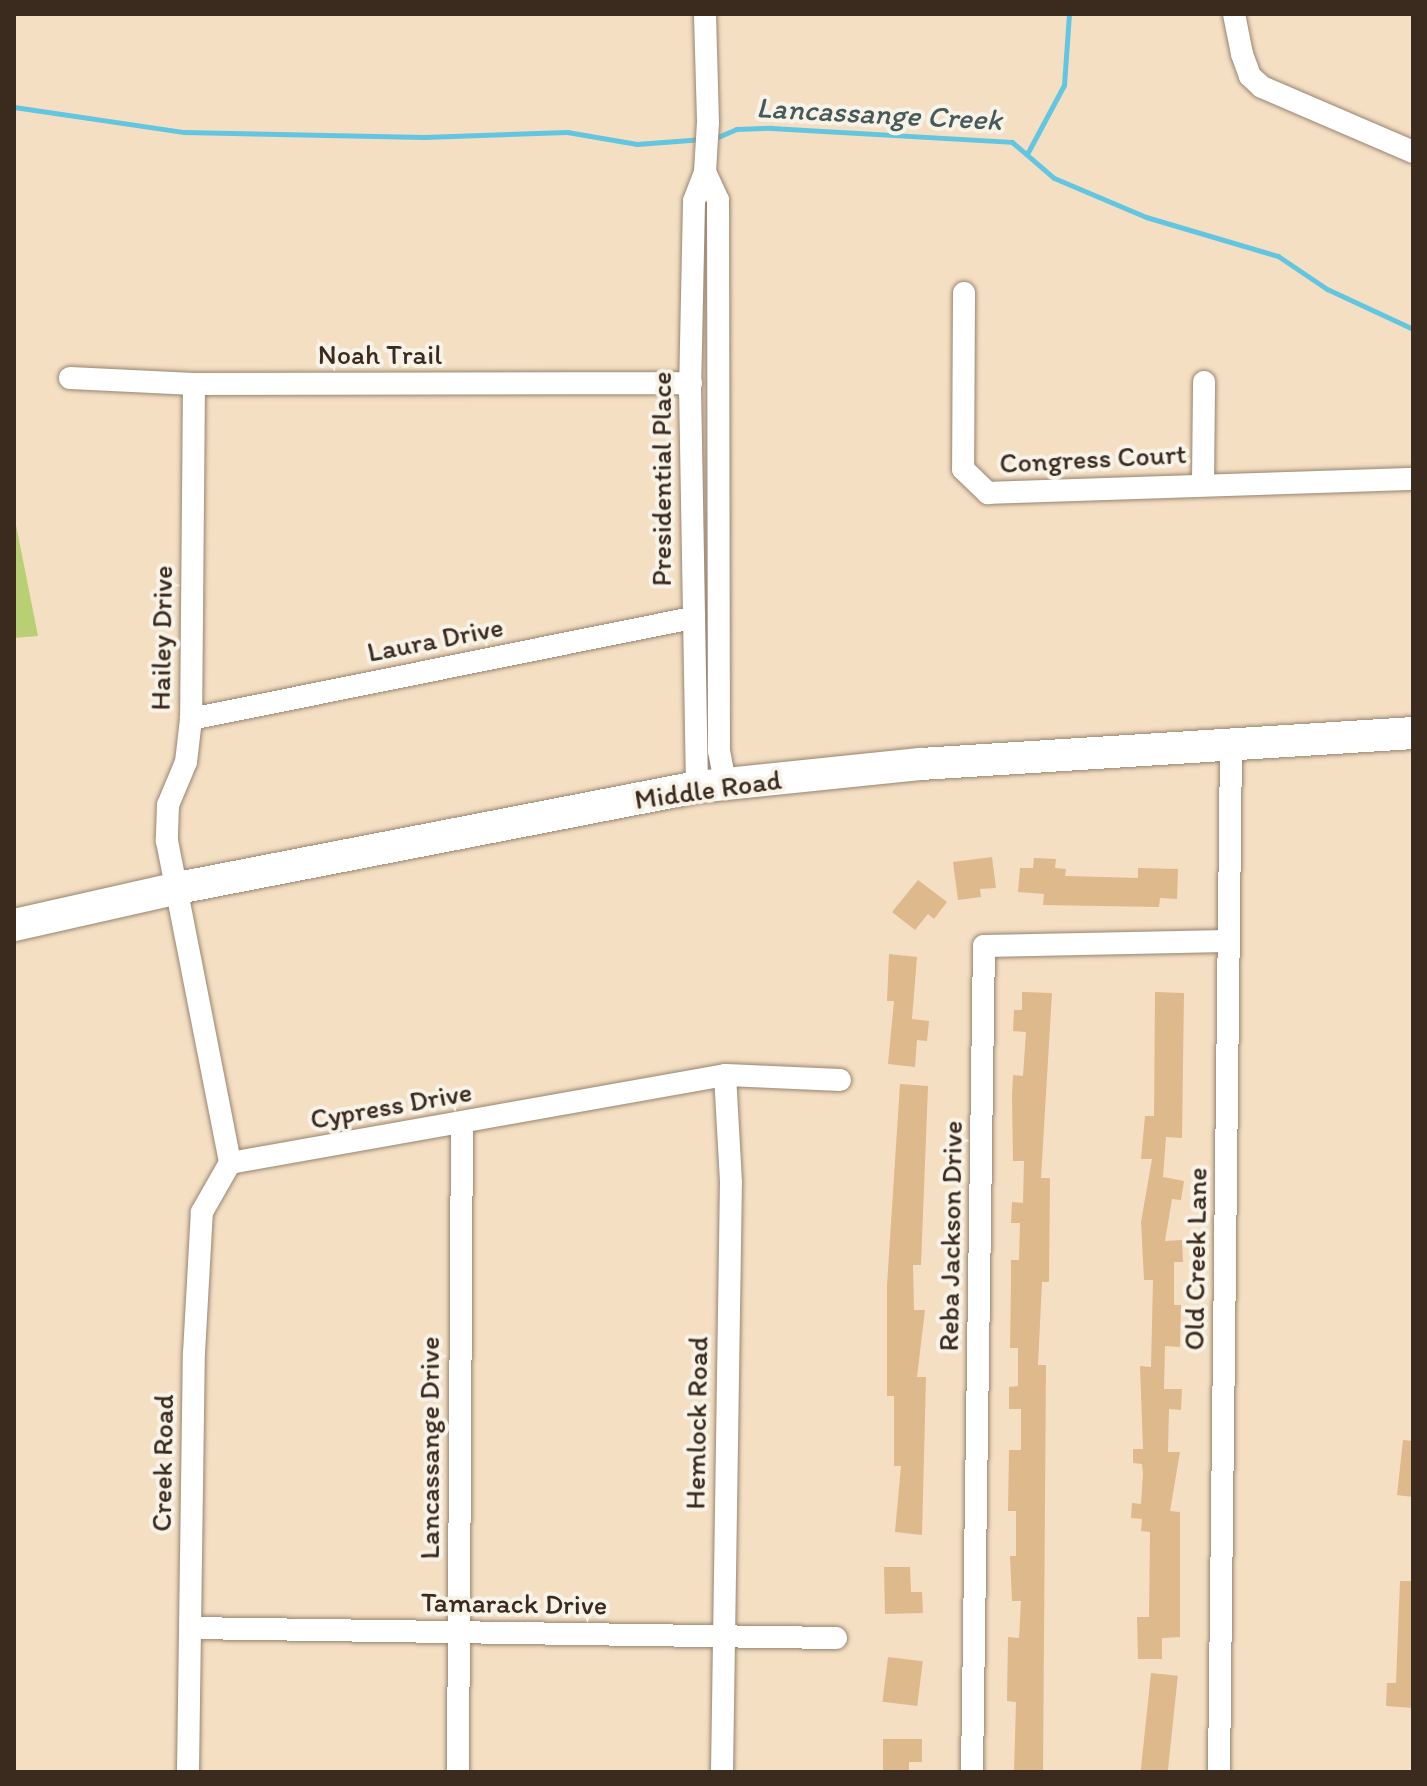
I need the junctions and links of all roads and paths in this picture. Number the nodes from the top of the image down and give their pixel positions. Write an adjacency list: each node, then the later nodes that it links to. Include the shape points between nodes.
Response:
1 (705, 14): 4 (street, Presidential Place)
2 (1234, 14): 3 (street, via 1250,76 1281,99)
3 (1413, 152)
4 (705, 162): 8 (street, Presidential Place, via 694,201); 16 (street, Presidential Place, via 718,200 719,751)
5 (964, 293): 11 (street, Congress Court, via 960,444 963,469 974,484 1002,496)
6 (70, 378): 9 (street, Noah Trail)
7 (1204, 382): 11 (street)
8 (691, 383): 9 (street, Noah Trail); 12 (street, Presidential Place)
9 (194, 384): 13 (street, Hailey Drive)
10 (1413, 479): 11 (street, Congress Court)
11 (1203, 483)
12 (692, 618): 13 (street, Laura Drive); 16 (street, Presidential Place)
13 (191, 719): 17 (street, Hailey Drive, via 186,762 168,805 167,841)
14 (1413, 733): 15 (main road, Middle Road)
15 (1231, 746): 16 (main road, Middle Road, via 921,764); 19 (street, Old Creek Lane)
16 (711, 785): 17 (main road, Middle Road)
17 (178, 888): 18 (main road, Middle Road); 23 (street)
18 (14, 925)
19 (1228, 941): 31 (street, Reba Jackson Drive, via 984,946); 32 (street, Old Creek Lane)
20 (725, 1075): 21 (street, Cypress Drive); 22 (street, Cypress Drive); 26 (street, Hemlock Road, via 731,1182)
21 (840, 1080)
22 (462, 1124): 23 (street, Cypress Drive); 25 (street, Lancassange Drive)
23 (230, 1163): 24 (street, Creek Road, via 202,1212)
24 (190, 1628): 25 (street, Tamarack Drive); 28 (street, Creek Road)
25 (458, 1632): 26 (street, Tamarack Drive); 29 (street, Lancassange Drive)
26 (723, 1636): 27 (street, Tamarack Drive); 30 (street, Hemlock Road)
27 (836, 1638)
28 (188, 1772)
29 (458, 1772)
30 (722, 1772)
31 (972, 1772)
32 (1219, 1772)

